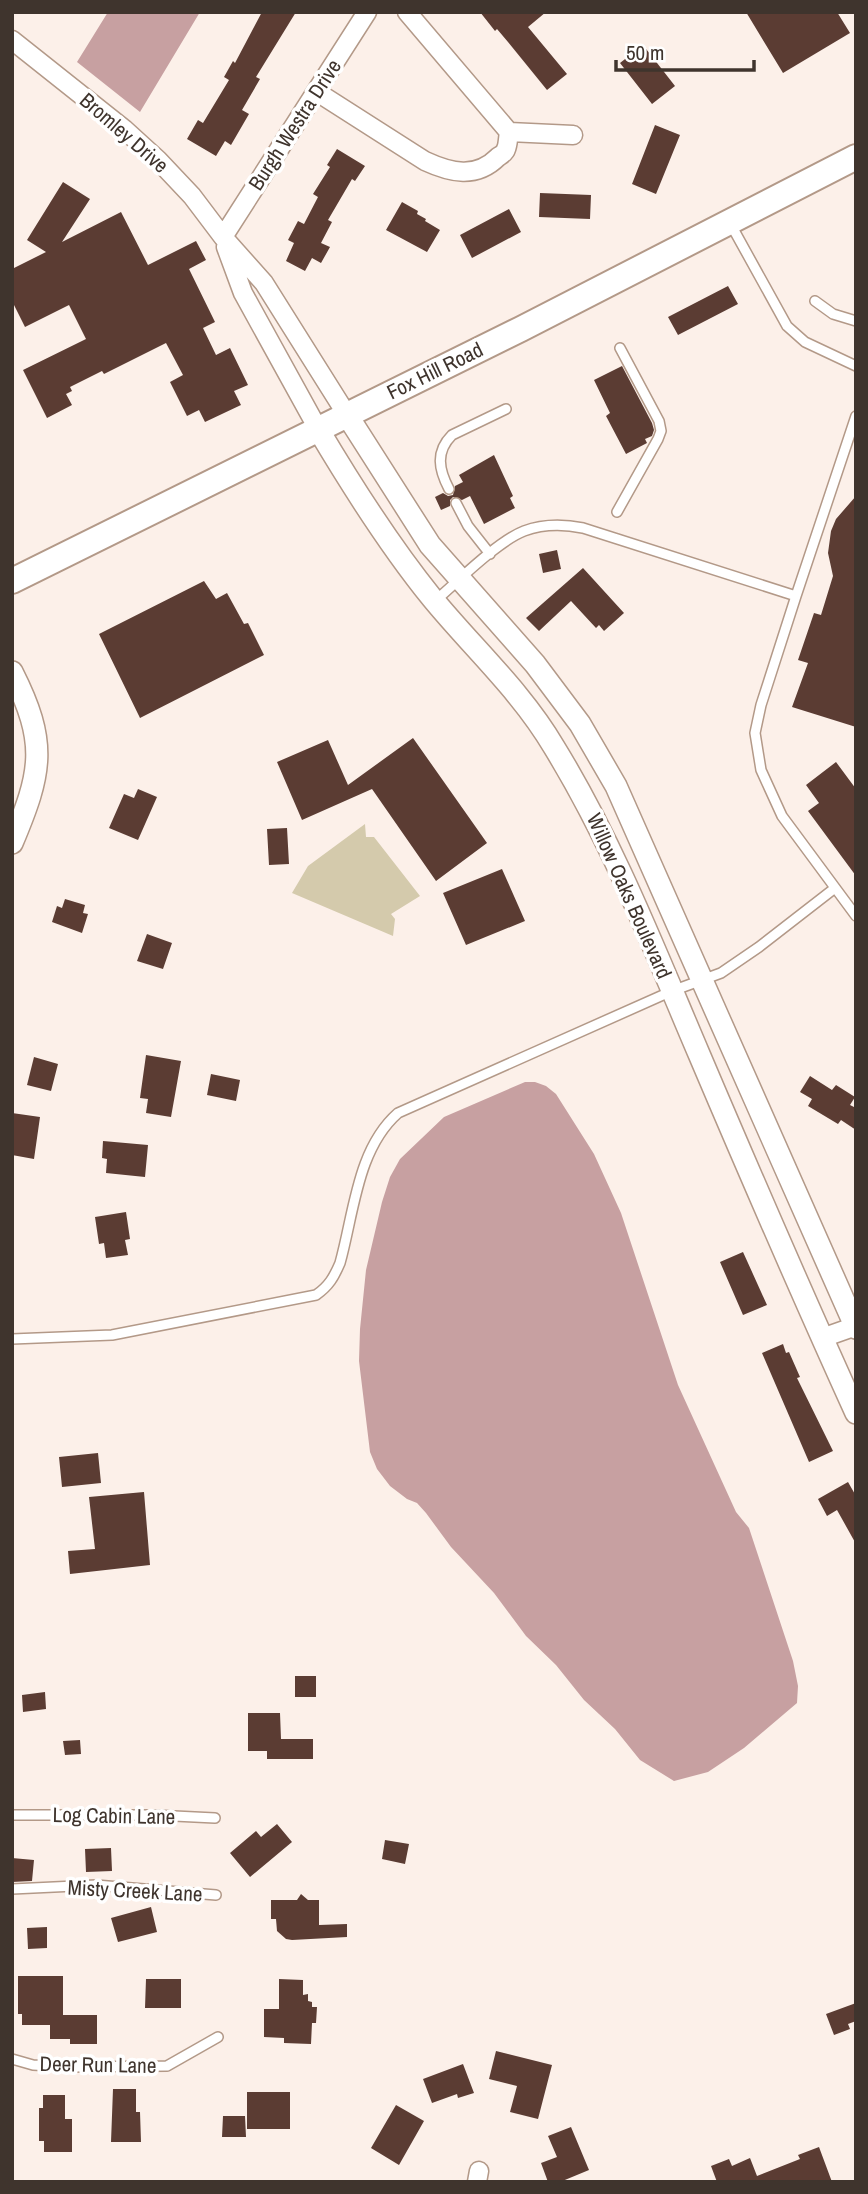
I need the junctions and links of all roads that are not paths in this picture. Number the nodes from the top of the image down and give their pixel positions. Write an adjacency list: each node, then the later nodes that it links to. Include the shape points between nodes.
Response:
1 (367, 12): 4 (street, Burgh Westra Drive)
2 (407, 12): 5 (street)
3 (12, 40): 9 (street, Bromley Drive, via 158,159)
4 (317, 92): 5 (street, via 444,170 481,170 506,149); 9 (street, Burgh Westra Drive)
5 (509, 132): 6 (street)
6 (573, 135)
7 (856, 157): 8 (main road, Fox Hill Road)
8 (729, 221): 13 (lane, via 787,326 804,342); 15 (main road, Fox Hill Road)
9 (223, 237): 15 (street, Bromley Drive, via 264,283); 17 (street, Bromley Drive, via 243,293)
10 (815, 301): 11 (lane, via 833,314)
11 (856, 321)
12 (620, 348): 20 (lane, via 660,431)
13 (856, 366)
14 (506, 409): 18 (lane, via 445,442 440,462)
15 (347, 415): 17 (main road, Fox Hill Road); 23 (street, Willow Oaks Boulevard, via 430,545)
16 (856, 416): 24 (lane)
17 (318, 429): 22 (main road, Fox Hill Road); 25 (street, Willow Oaks Boulevard, via 382,534)
18 (449, 489)
19 (456, 503): 21 (lane)
20 (617, 512)
21 (490, 554): 23 (lane); 24 (lane, via 522,531 569,525)
22 (12, 580)
23 (460, 580): 25 (lane); 30 (street, Willow Oaks Boulevard, via 536,664 580,724 616,786)
24 (796, 596): 28 (lane, via 755,733 761,770 782,816)
25 (435, 601): 31 (street, Willow Oaks Boulevard, via 508,682 552,743 586,801)
26 (12, 672): 27 (street, via 31,716 37,752 34,785)
27 (12, 843)
28 (835, 888): 29 (lane); 30 (lane, via 759,947)
29 (856, 916)
30 (703, 980): 31 (lane); 32 (street, Willow Oaks Boulevard)
31 (672, 990): 33 (street, Willow Oaks Boulevard); 34 (lane, via 409,1107 389,1121 365,1162 334,1279 316,1295 112,1335)
32 (856, 1327): 33 (street)
33 (822, 1338): 35 (street, Willow Oaks Boulevard)
34 (12, 1339)
35 (856, 1413)
36 (12, 1815): 37 (lane, Log Cabin Lane)
37 (215, 1818)
38 (12, 1889): 39 (lane, Misty Creek Lane, via 96,1885)
39 (216, 1895)
40 (218, 2037): 41 (lane, Deer Run Lane, via 167,2066 69,2067)
41 (12, 2059)

